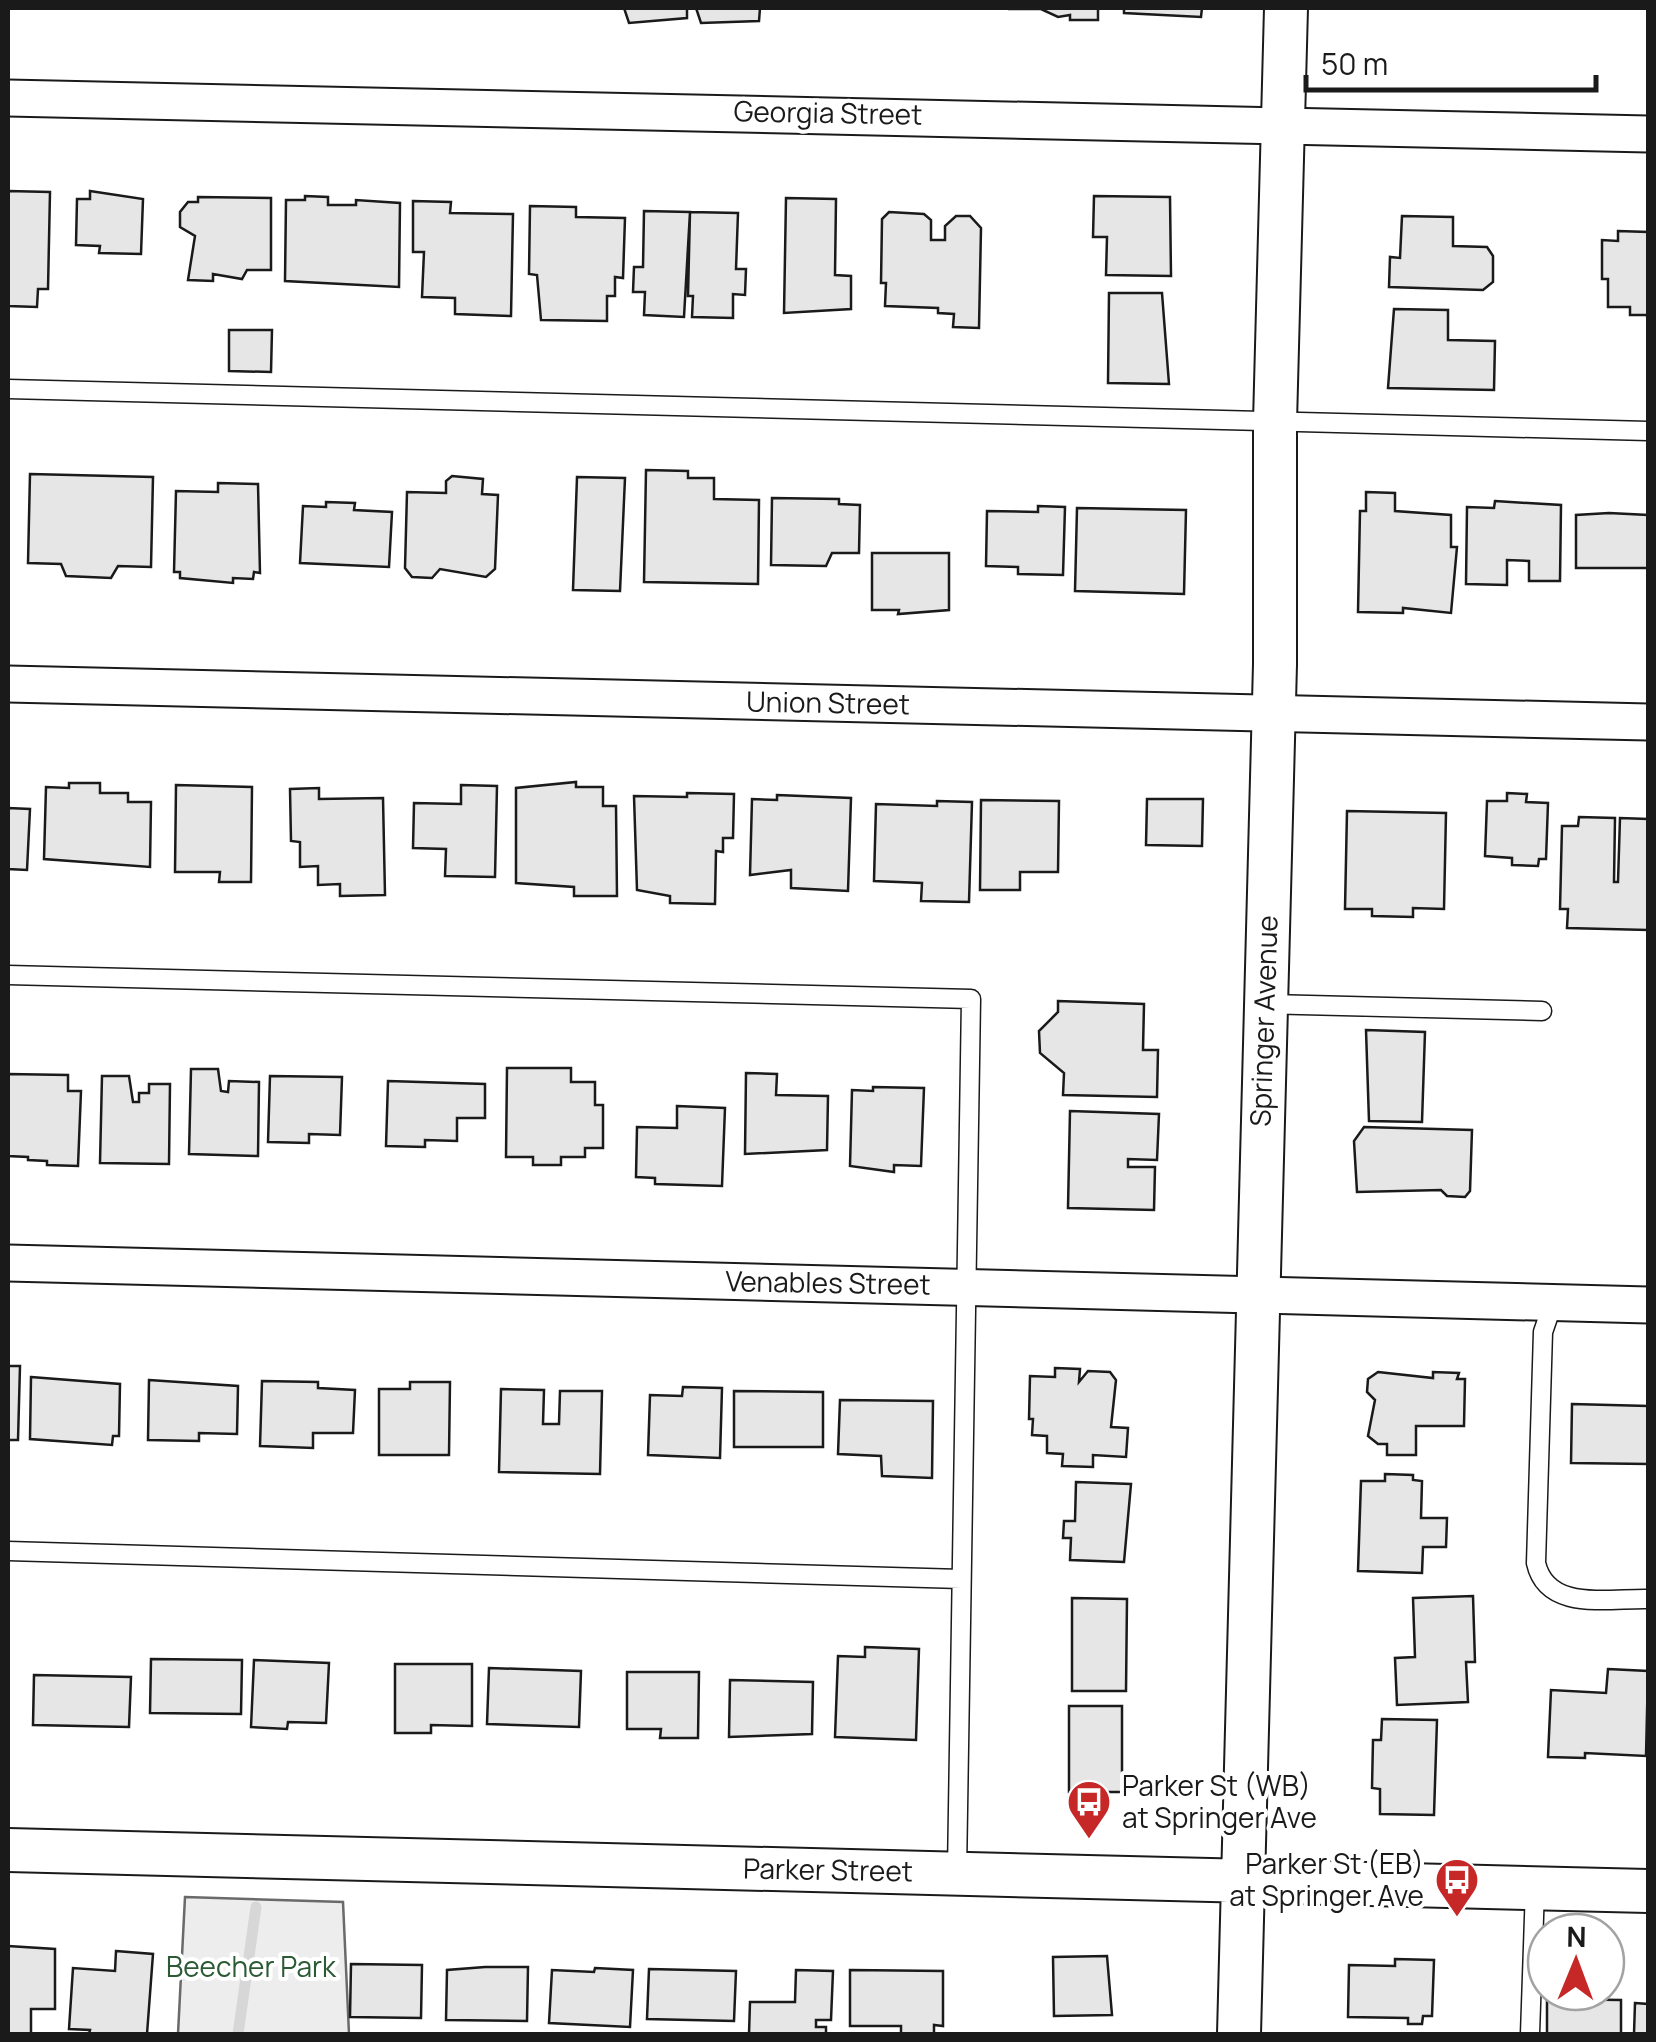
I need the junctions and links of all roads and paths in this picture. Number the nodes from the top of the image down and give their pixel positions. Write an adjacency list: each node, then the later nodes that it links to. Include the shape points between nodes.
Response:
1 (1286, 8): 3 (street, Springer Avenue)
2 (8, 98): 3 (street, Georgia Street)
3 (1283, 125): 4 (street, Georgia Street); 6 (street, Springer Avenue)
4 (1648, 134)
5 (8, 389): 6 (lane)
6 (1274, 422): 7 (lane); 9 (street, Springer Avenue)
7 (1648, 431)
8 (8, 684): 9 (street, Union Street)
9 (1273, 713): 10 (street, Union Street); 12 (street, Springer Avenue)
10 (1648, 722)
11 (8, 975): 15 (lane, via 971,998)
12 (1265, 1004): 13 (lane); 16 (street, Springer Avenue)
13 (1542, 1010)
14 (8, 1263): 15 (street, Venables Street)
15 (966, 1286): 16 (street, Venables Street); 20 (lane)
16 (1257, 1292): 17 (street, Venables Street); 24 (street, Springer Avenue)
17 (1553, 1302): 18 (street, Venables Street); 21 (lane, via 1544,1332 1540,1579 1567,1597)
18 (1648, 1305)
19 (8, 1551): 20 (lane)
20 (961, 1579): 23 (lane)
21 (1648, 1599)
22 (8, 1850): 23 (street, Parker Street)
23 (957, 1873): 24 (street, Parker Street)
24 (1242, 1882): 25 (street, Parker Street); 27 (street, Springer Avenue)
25 (1534, 1888): 26 (street, Parker Street); 28 (lane)
26 (1648, 1891)
27 (1239, 2034)
28 (1530, 2034)

